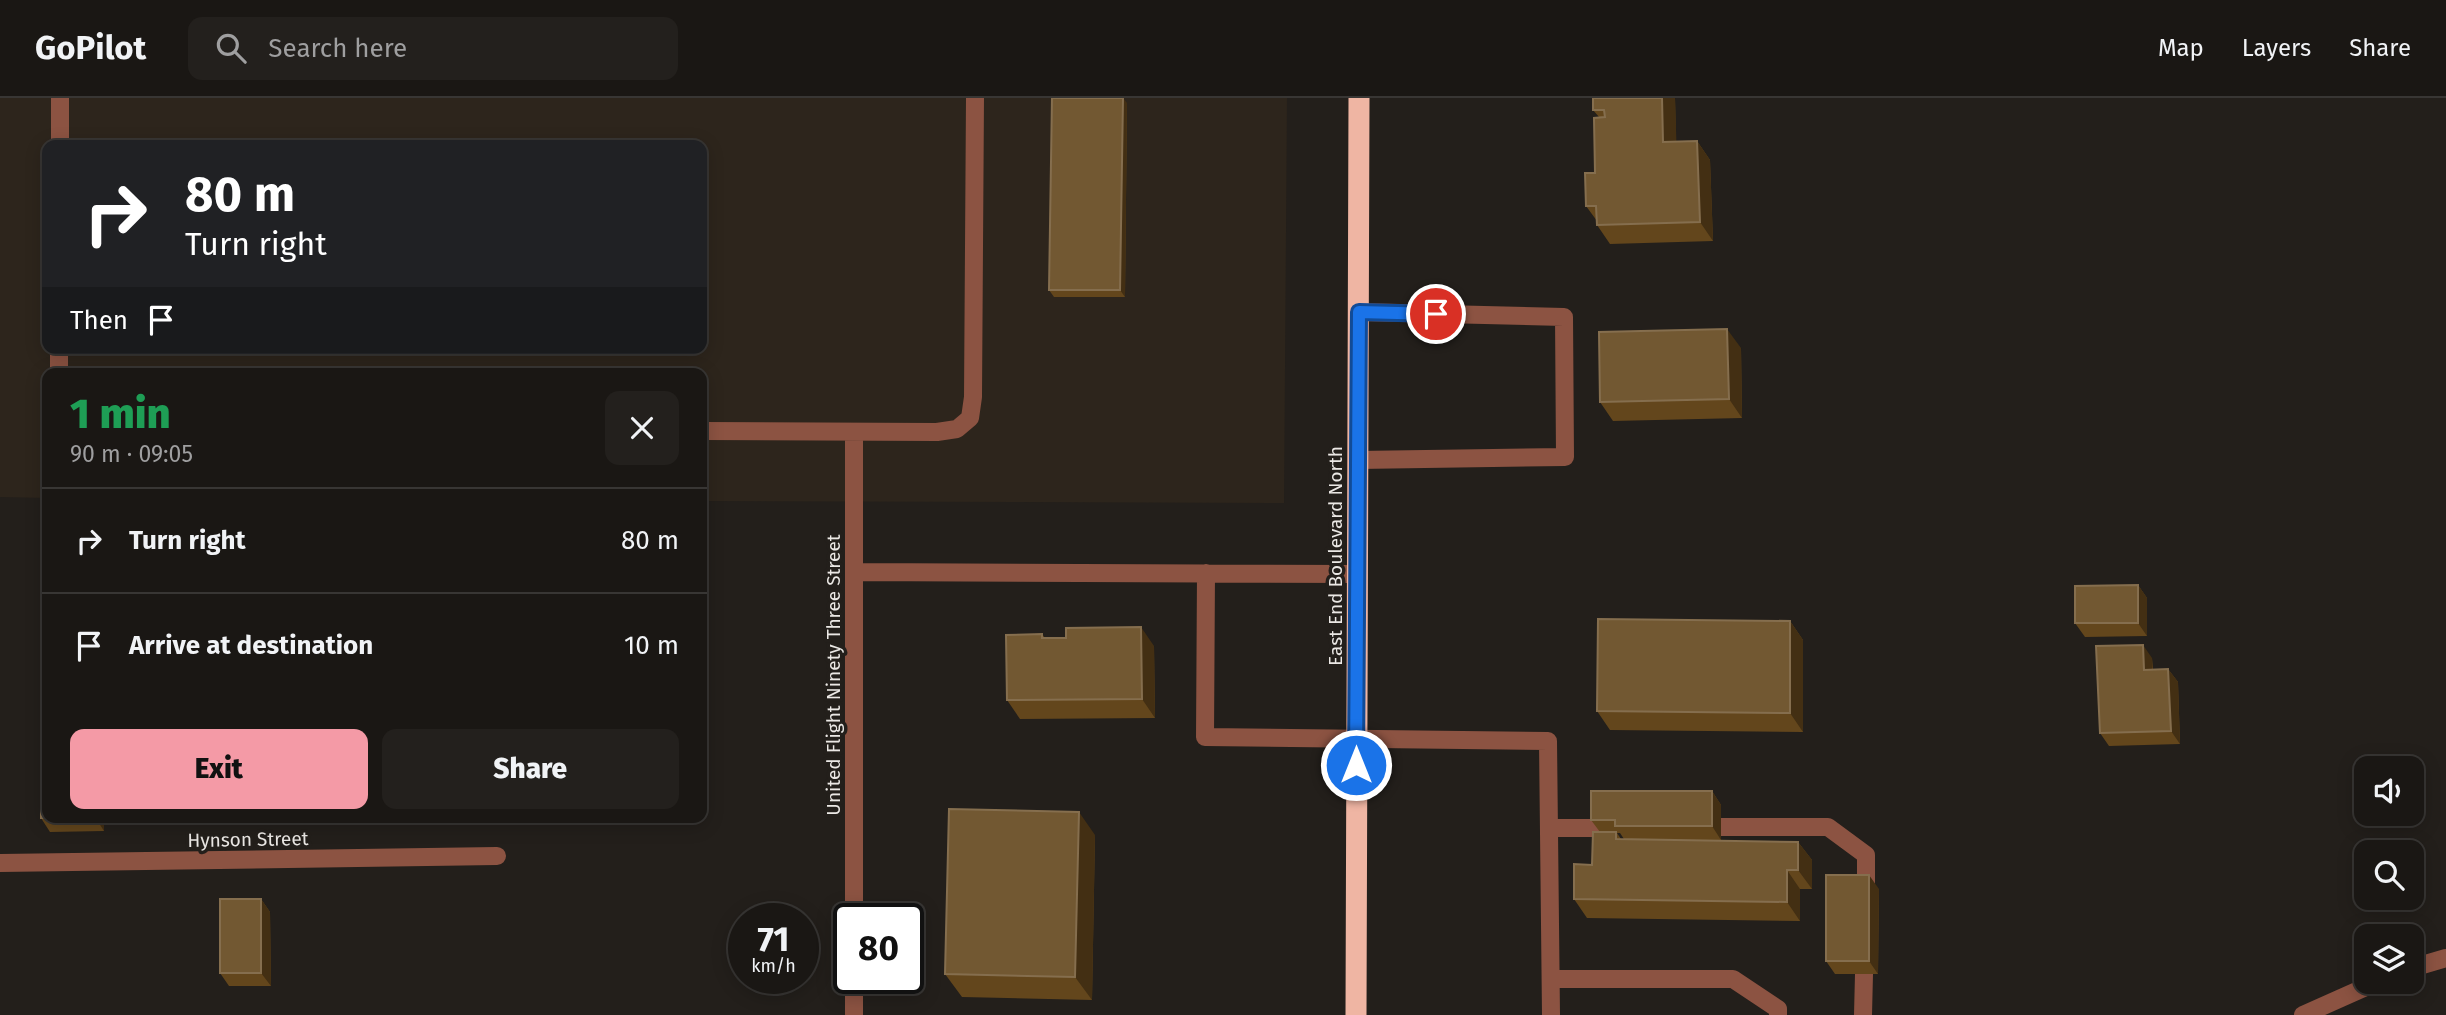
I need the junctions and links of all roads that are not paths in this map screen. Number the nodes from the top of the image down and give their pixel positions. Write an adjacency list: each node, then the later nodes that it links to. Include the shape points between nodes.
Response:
1 (60, 98): 4 (street)
2 (975, 98): 7 (street, via 970,418 957,429 937,432)
3 (1359, 98): 5 (highway, East End Boulevard North)
4 (60, 140)
5 (1359, 312): 8 (highway, East End Boulevard North); 8 (street, via 1564,317 1565,457)
6 (707, 431): 7 (street)
7 (854, 432): 9 (street, United Flight Ninety Three Street)
8 (1358, 460): 11 (highway, East End Boulevard North)
9 (854, 572): 10 (street); 19 (street, United Flight Ninety Three Street)
10 (1206, 573): 11 (street); 12 (street, via 1205,737)
11 (1357, 574): 12 (highway, East End Boulevard North)
12 (1357, 737): 14 (street, via 1548,741); 27 (highway, East End Boulevard North)
13 (1721, 827): 18 (street, via 1828,827 1866,855)
14 (1549, 828): 15 (street); 23 (street)
15 (1601, 828)
16 (497, 856): 17 (street, Hynson Street)
17 (0, 863)
18 (1866, 887)
19 (854, 903)
20 (2446, 958): 21 (street)
21 (2424, 964)
22 (1864, 974): 30 (street)
23 (1551, 979): 28 (street); 29 (street, via 1733,979 1779,1009)
24 (2354, 992): 31 (street)
25 (854, 994): 26 (street)
26 (854, 1015)
27 (1356, 1015)
28 (1551, 1015)
29 (1778, 1015)
30 (1863, 1015)
31 (2304, 1015)

